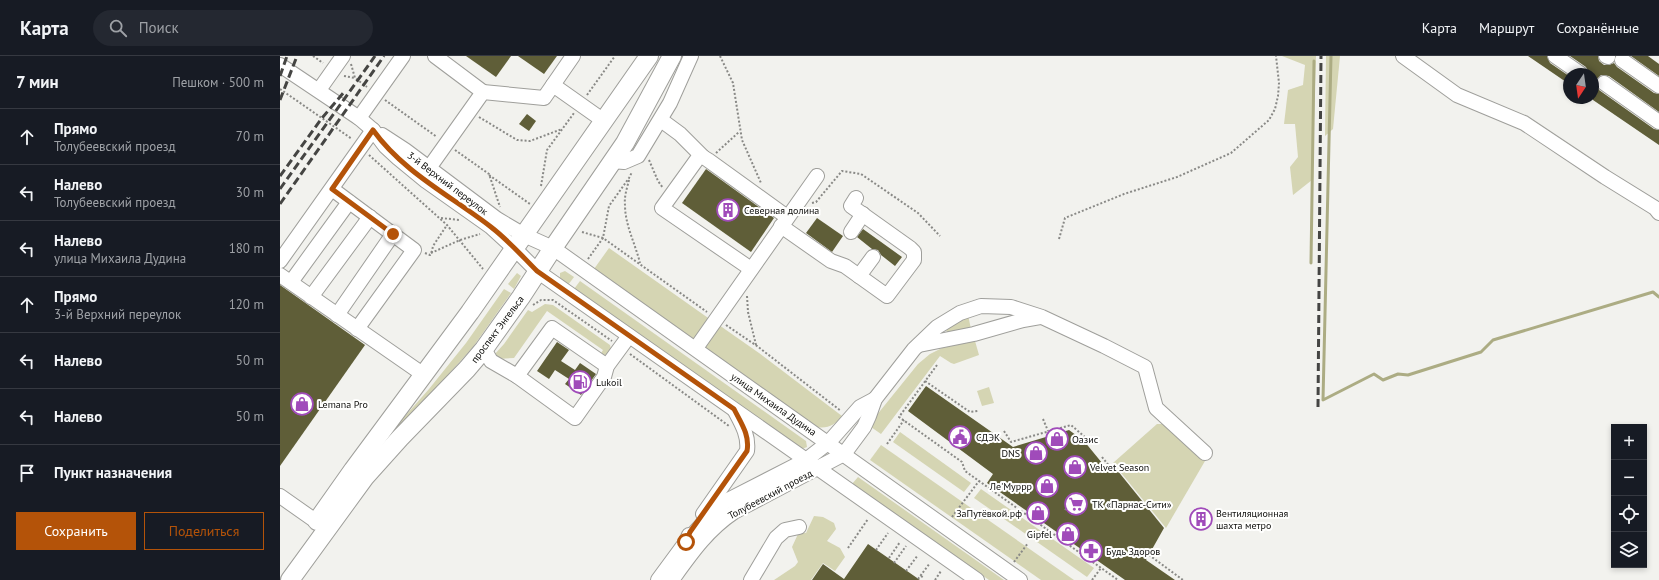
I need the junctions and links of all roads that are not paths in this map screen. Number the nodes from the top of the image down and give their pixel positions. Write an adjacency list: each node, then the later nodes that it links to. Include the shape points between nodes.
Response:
1 (346, 56): 16 (street)
2 (403, 56): 18 (street)
3 (435, 56): 17 (street)
4 (573, 56): 14 (street)
5 (649, 56): 20 (main road)
6 (672, 56): 24 (main road, проспект Энгельса, via 626,143)
7 (691, 56): 19 (street)
8 (1403, 56): 30 (street, via 1457,95 1524,123)
9 (1555, 56): 12 (street)
10 (1622, 60): 15 (street)
11 (280, 64): 16 (street, 3-й Верхний переулок)
12 (1572, 68)
13 (1604, 83): 21 (street)
14 (553, 85): 17 (street, via 544,98); 20 (street)
15 (1659, 86)
16 (318, 90): 18 (street, 3-й Верхний переулок)
17 (483, 92): 25 (street)
18 (359, 118): 22 (street, 3-й Верхний переулок)
19 (661, 120): 23 (street); 24 (street, via 641,152 624,162)
20 (604, 121): 36 (main road)
21 (1659, 122)
22 (373, 130): 25 (street, 3-й Верхний переулок, via 390,139); 27 (street); 36 (street, 3-й Верхний переулок, via 385,146 426,181 491,227)
23 (706, 158): 33 (street, via 767,202); 41 (street, via 698,158 662,208)
24 (612, 161): 37 (main road, проспект Энгельса)
25 (429, 168): 36 (street, 3-й Верхний переулок, via 497,219)
26 (817, 176): 33 (street)
27 (332, 189): 29 (street); 39 (street)
28 (856, 198): 31 (street, via 851,206)
29 (350, 202): 32 (street); 43 (street)
30 (1659, 212)
31 (863, 214): 34 (street); 42 (street, via 910,248 914,260 887,296)
32 (370, 217): 35 (street); 44 (street)
33 (784, 222): 41 (street); 42 (street, via 831,261 845,266)
34 (851, 232)
35 (393, 234): 45 (street); 47 (street, via 414,250)
36 (519, 241): 37 (street, улица Михаила Дудина); 40 (street); 55 (main road)
37 (553, 248): 40 (main road, проспект Энгельса); 50 (street, улица Михаила Дудина)
38 (873, 257): 42 (street)
39 (280, 261)
40 (537, 271): 48 (street); 51 (main road, проспект Энгельса)
41 (748, 273): 50 (street)
42 (859, 276)
43 (286, 278): 44 (street)
44 (311, 297): 45 (street)
45 (337, 314): 47 (street)
46 (1042, 317): 49 (street); 49 (street, via 1011,307 981,306 960,312 942,323); 59 (street, via 1145,368 1156,408)
47 (358, 329): 55 (street)
48 (629, 336): 52 (street); 57 (street)
49 (919, 345): 56 (street)
50 (696, 348): 58 (street, улица Михаила Дудина)
51 (484, 349): 53 (main road, проспект Энгельса); 54 (street, via 491,361)
52 (607, 366): 54 (street, via 552,328); 54 (street, via 604,377 575,418)
53 (467, 369): 54 (street, via 479,366 494,367); 69 (main road, проспект Энгельса, via 365,477)
54 (511, 373)
55 (424, 375): 64 (main road)
56 (875, 399): 58 (street, Толубеевский проезд, via 860,407); 60 (street, via 864,427)
57 (734, 409): 61 (street); 66 (street, Толубеевский проезд, via 747,437 747,451 690,532)
58 (829, 442): 60 (street, улица Михаила Дудина); 61 (street, Толубеевский проезд)
59 (1205, 453)
60 (844, 454): 62 (street, Толубеевский проезд); 74 (street, улица Михаила Дудина)
61 (806, 460): 62 (street); 66 (street, Толубеевский проезд, via 726,501)
62 (819, 468): 68 (street); 71 (street, Толубеевский проезд, via 720,521 704,537)
63 (280, 496): 64 (street)
64 (317, 522): 67 (main road)
65 (799, 527): 72 (street, via 785,530 776,538)
66 (686, 542): 70 (street, Толубеевский проезд)
67 (280, 574)
68 (960, 575): 73 (street)
69 (290, 580)
70 (658, 580)
71 (672, 580)
72 (752, 580)
73 (976, 580)
74 (1020, 580)

